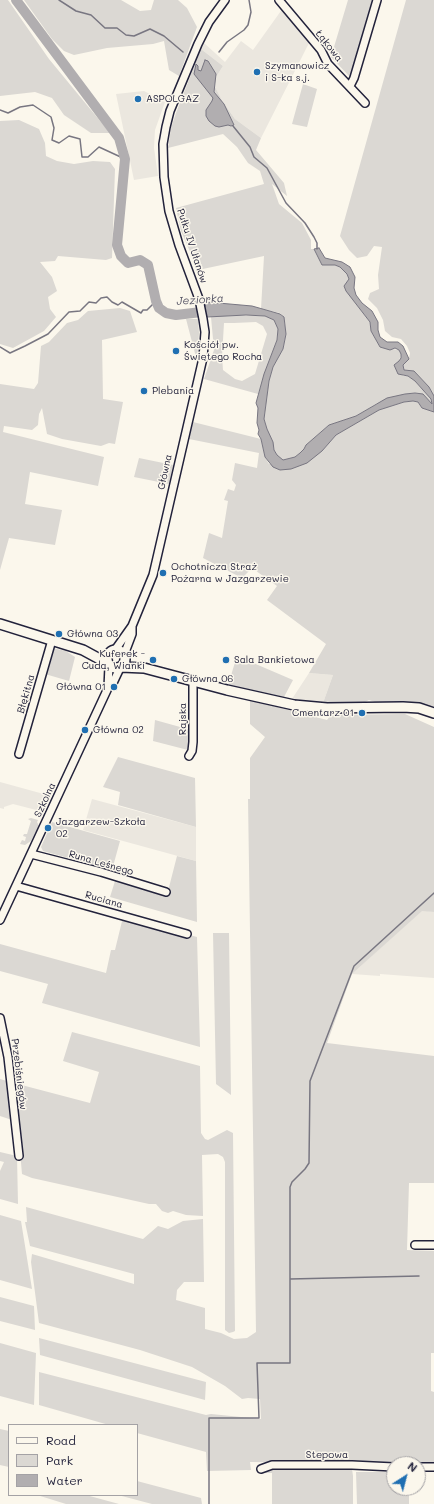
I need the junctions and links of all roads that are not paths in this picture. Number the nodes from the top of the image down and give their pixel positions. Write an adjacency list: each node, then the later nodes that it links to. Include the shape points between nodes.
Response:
1 (225, 0): 6 (street, Pułku IV Ułanów, via 209,22 198,44 170,110 163,144 169,211 199,299)
2 (279, 0): 4 (street, Łąkowa, via 321,50 328,64)
3 (377, 0): 4 (street)
4 (350, 86): 5 (street, Łąkowa)
5 (365, 103)
6 (203, 319): 8 (street, Główna, via 203,358 157,559)
7 (0, 624): 9 (main road)
8 (132, 626): 11 (street, Główna); 12 (street, Główna)
9 (52, 640): 10 (main road); 19 (street, Błękitna)
10 (83, 650): 11 (main road); 13 (main road)
11 (112, 651): 12 (main road, via 120,650); 13 (main road, via 107,656)
12 (125, 656): 14 (main road, via 125,663); 15 (main road)
13 (108, 664): 14 (main road, via 114,668); 17 (street, Szkolna)
14 (120, 667): 15 (main road); 17 (street, Szkolna)
15 (144, 668): 16 (main road)
16 (193, 681): 18 (main road, via 294,705 327,708 403,707 419,708); 20 (street, Rajska, via 193,742)
17 (108, 688): 21 (street, Szkolna)
18 (434, 713)
19 (19, 754)
20 (190, 756)
21 (31, 854): 22 (street, Szkolna); 23 (street, Runa Leśnego)
22 (16, 886): 24 (street, Szkolna); 25 (street, Ruciana)
23 (166, 892)
24 (0, 920)
25 (187, 934)
26 (0, 1018): 27 (street, Przebiśniegów, via 8,1057)
27 (19, 1156)
28 (415, 1245): 29 (street)
29 (434, 1245)
30 (386, 1467): 31 (street, Stepowa, via 276,1465)
31 (261, 1469)

